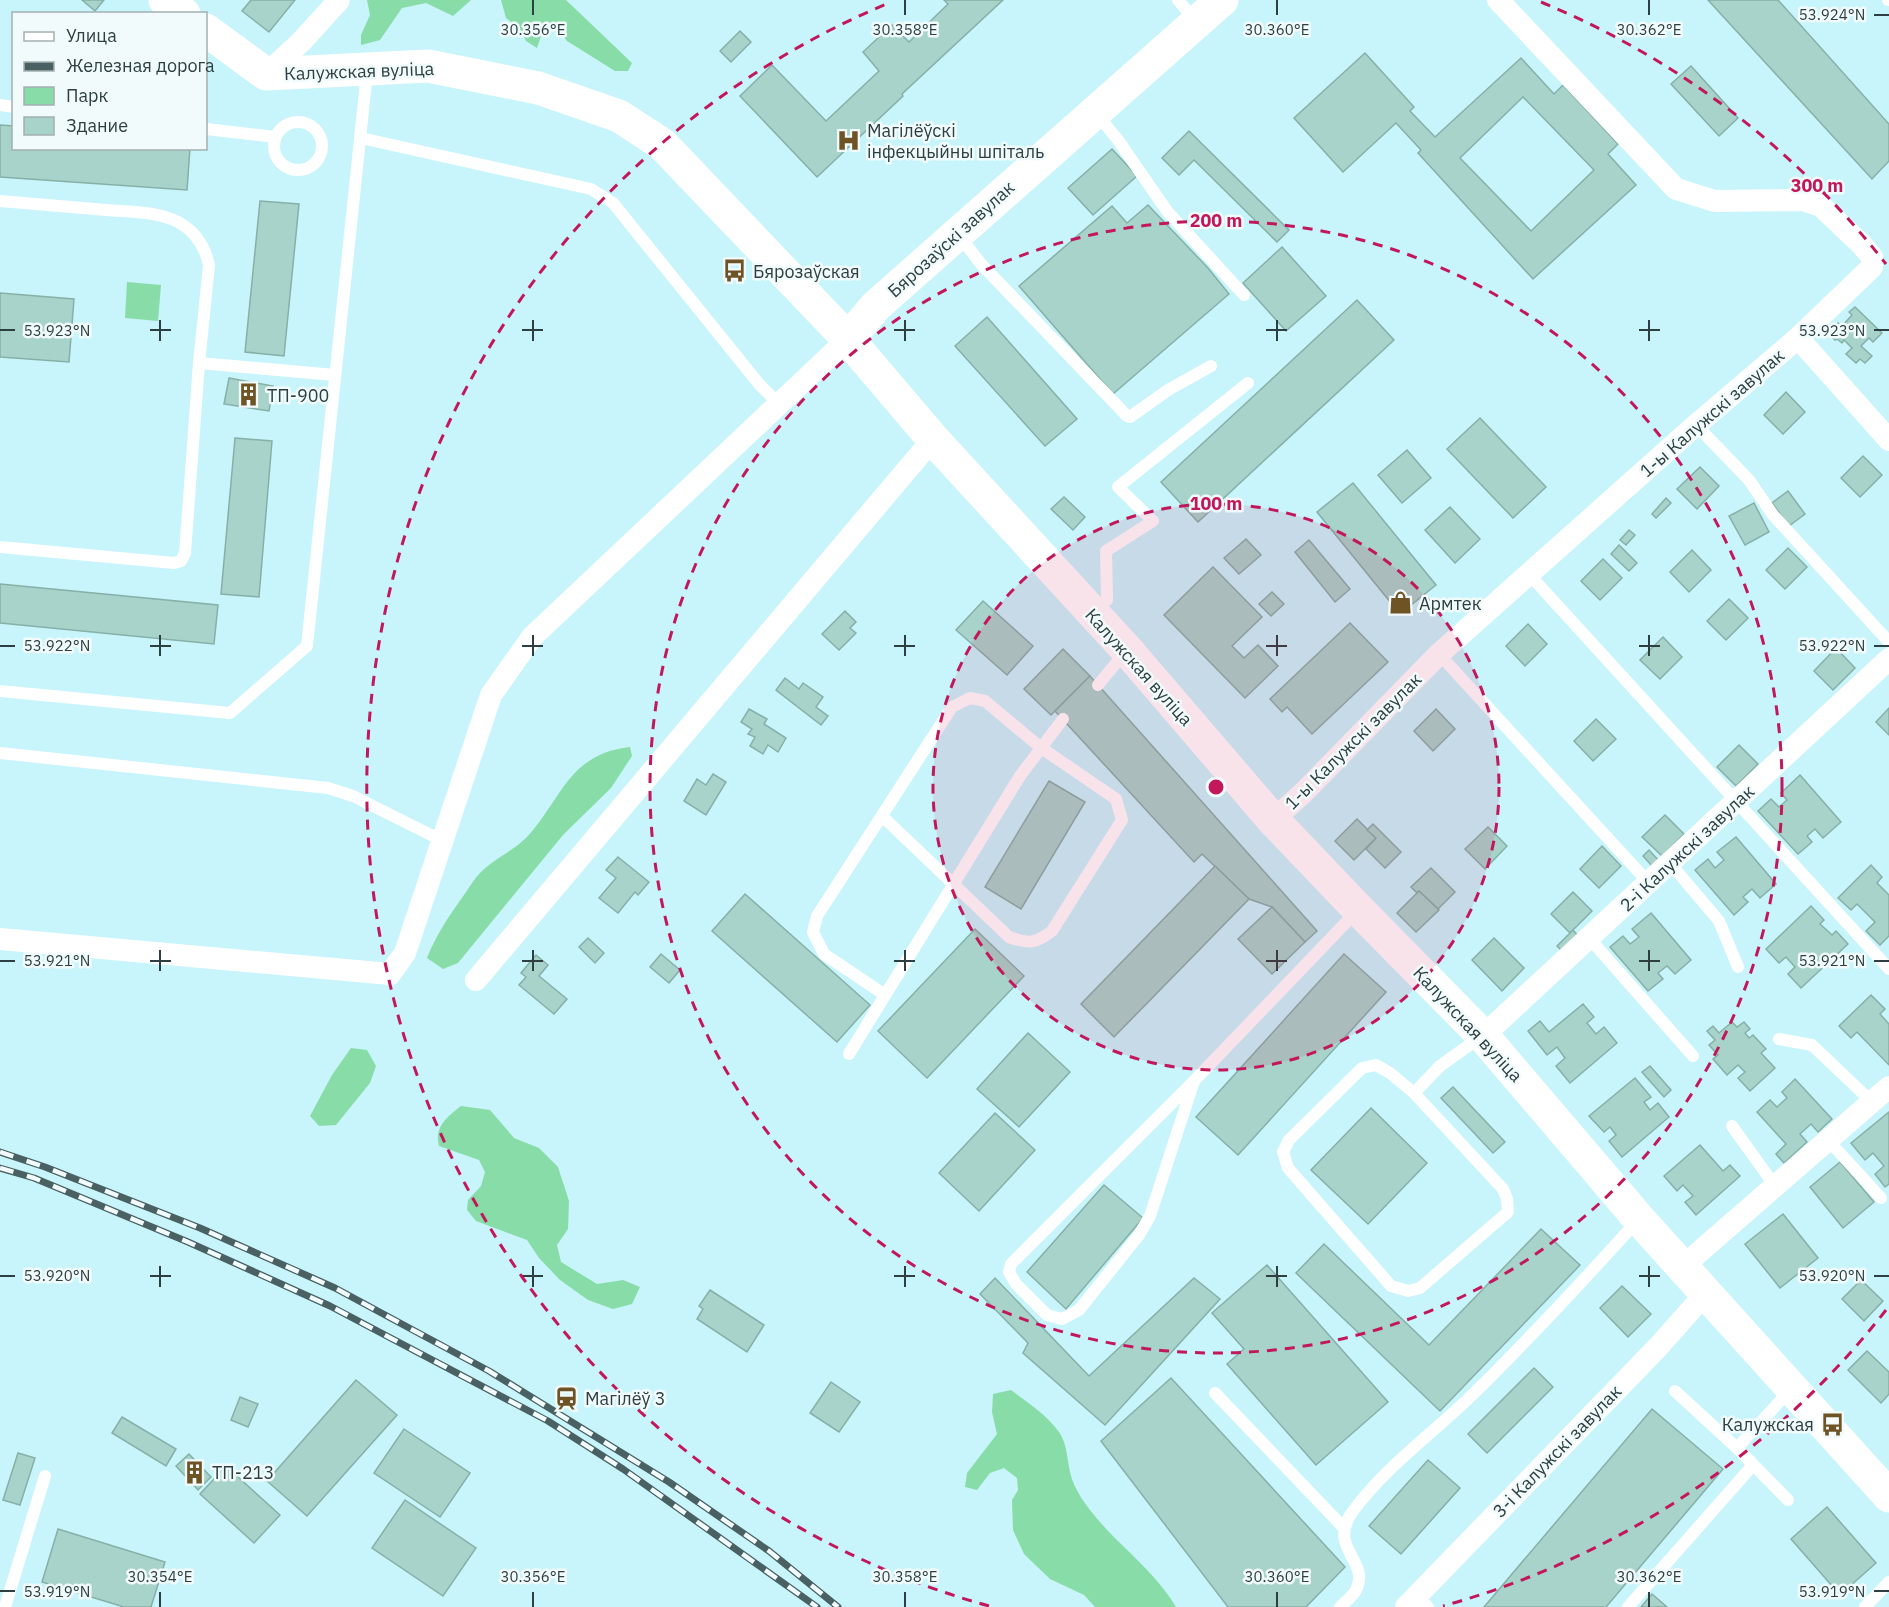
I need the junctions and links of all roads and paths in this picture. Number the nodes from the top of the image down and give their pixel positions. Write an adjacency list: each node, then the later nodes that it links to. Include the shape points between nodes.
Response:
1 (165, 0): 6 (street)
2 (339, 0): 9 (street)
3 (1222, 0): 5 (street, Бярозаўскі завулак)
4 (1498, 0): 17 (street, 1-ы Калужскі завулак, via 1676,189 1714,201 1803,200 1821,206 1862,245 1872,257 1872,267)
5 (1187, 11): 10 (street, Бярозаўскі завулак)
6 (181, 12)
7 (207, 31): 9 (street)
8 (368, 68): 9 (street, Калужская вуліца); 13 (lane); 18 (street, Калужская вуліца, via 428,66 538,88 619,116 662,144)
9 (267, 74)
10 (1095, 111): 15 (street, Бярозаўскі завулак); 16 (lane, via 1167,211)
11 (207, 129): 12 (lane)
12 (275, 137): 12 (lane, via 274,153 284,166 300,171 320,158 320,135 308,124 285,125)
13 (361, 138): 21 (lane); 23 (lane, via 591,189 613,203)
14 (0, 201): 19 (lane, via 145,214 176,221 187,228 206,251 209,266)
15 (958, 233): 18 (street, Бярозаўскі завулак, via 876,306); 20 (lane, via 981,264 1127,416)
16 (1244, 295)
17 (1798, 338): 24 (street, 1-ы Калужскі завулак); 26 (street)
18 (848, 339): 23 (street); 25 (street, Калужская вуліца)
19 (199, 363): 21 (lane); 27 (lane, via 185,553 181,561)
20 (1211, 366)
21 (335, 375): 35 (lane, via 307,646 230,713)
22 (1248, 383): 29 (lane, via 1118,487 1153,521 1106,551)
23 (779, 404): 42 (street, via 532,637 491,695)
24 (1696, 425): 28 (street, 1-ы Калужскі завулак); 30 (lane, via 1749,480 1773,515)
25 (933, 439): 31 (street, Калужская вуліца); 51 (street)
26 (1889, 440)
27 (0, 547)
28 (1528, 573): 32 (street, 1-ы Калужскі завулак); 39 (lane)
29 (1107, 600)
30 (1889, 642)
31 (1126, 650): 34 (lane); 41 (street, Калужская вуліца)
32 (1439, 654): 41 (street, 1-ы Калужскі завулак); 44 (lane)
33 (1889, 659): 39 (street, 2-і Калужскі завулак)
34 (1098, 685)
35 (0, 691)
36 (1062, 719): 37 (lane)
37 (1040, 747): 40 (lane, via 986,701 970,698 952,707); 45 (lane); 45 (lane, via 1116,799 1122,820 1052,931 1025,943 1009,937)
38 (0, 753): 42 (lane, via 328,788 353,796)
39 (1736, 803): 43 (street, 2-і Калужскі завулак); 50 (lane)
40 (882, 816): 45 (lane); 52 (lane, via 817,916 813,932 824,954)
41 (1273, 820): 46 (street, Калужская вуліца)
42 (441, 840): 48 (street, via 405,953 390,974)
43 (1670, 863): 44 (street, 2-і Калужскі завулак); 49 (lane, via 1719,921)
44 (1649, 883): 47 (street, 2-і Калужскі завулак)
45 (953, 884): 52 (lane)
46 (1358, 909): 53 (street, Калужская вуліца); 57 (lane)
47 (1589, 938): 53 (street, 2-і Калужскі завулак); 56 (lane)
48 (0, 939)
49 (1738, 967)
50 (1889, 969)
51 (476, 980)
52 (885, 995): 55 (lane)
53 (1483, 1036): 59 (lane, via 1440,1066); 65 (street, Калужская вуліца)
54 (1779, 1039): 60 (lane, via 1812,1045)
55 (849, 1054)
56 (1693, 1056)
57 (1194, 1081): 57 (lane, via 1011,1264 1009,1272 1016,1284 1047,1315 1062,1319 1079,1310 1139,1235 1150,1216)
58 (1889, 1087): 60 (street)
59 (1414, 1093): 59 (lane, via 1376,1065 1362,1068 1289,1140 1283,1152 1288,1168 1391,1286 1408,1291 1420,1288 1508,1212 1503,1189)
60 (1872, 1102): 62 (street)
61 (1732, 1126): 63 (lane)
62 (1828, 1140): 63 (street); 64 (lane)
63 (1775, 1186): 66 (street)
64 (1881, 1198)
65 (1639, 1219): 66 (street, Калужская вуліца); 76 (lane, via 1526,1343 1386,1474)
66 (1682, 1267): 67 (street, Калужская вуліца)
67 (1706, 1293): 68 (street, Калужская вуліца); 78 (street, 3-і Калужскі завулак)
68 (1792, 1388): 71 (lane); 74 (street, Калужская вуліца)
69 (1675, 1392): 71 (lane)
70 (1215, 1393): 76 (lane)
71 (1737, 1448): 72 (lane)
72 (1753, 1465): 75 (lane); 81 (lane)
73 (45, 1476): 79 (lane)
74 (1889, 1496)
75 (1788, 1500)
76 (1343, 1527): 80 (lane, via 1345,1543 1359,1572 1356,1590)
77 (1889, 1582): 82 (lane)
78 (1417, 1603)
79 (5, 1607)
80 (1340, 1607)
81 (1628, 1607)
82 (1865, 1607)

